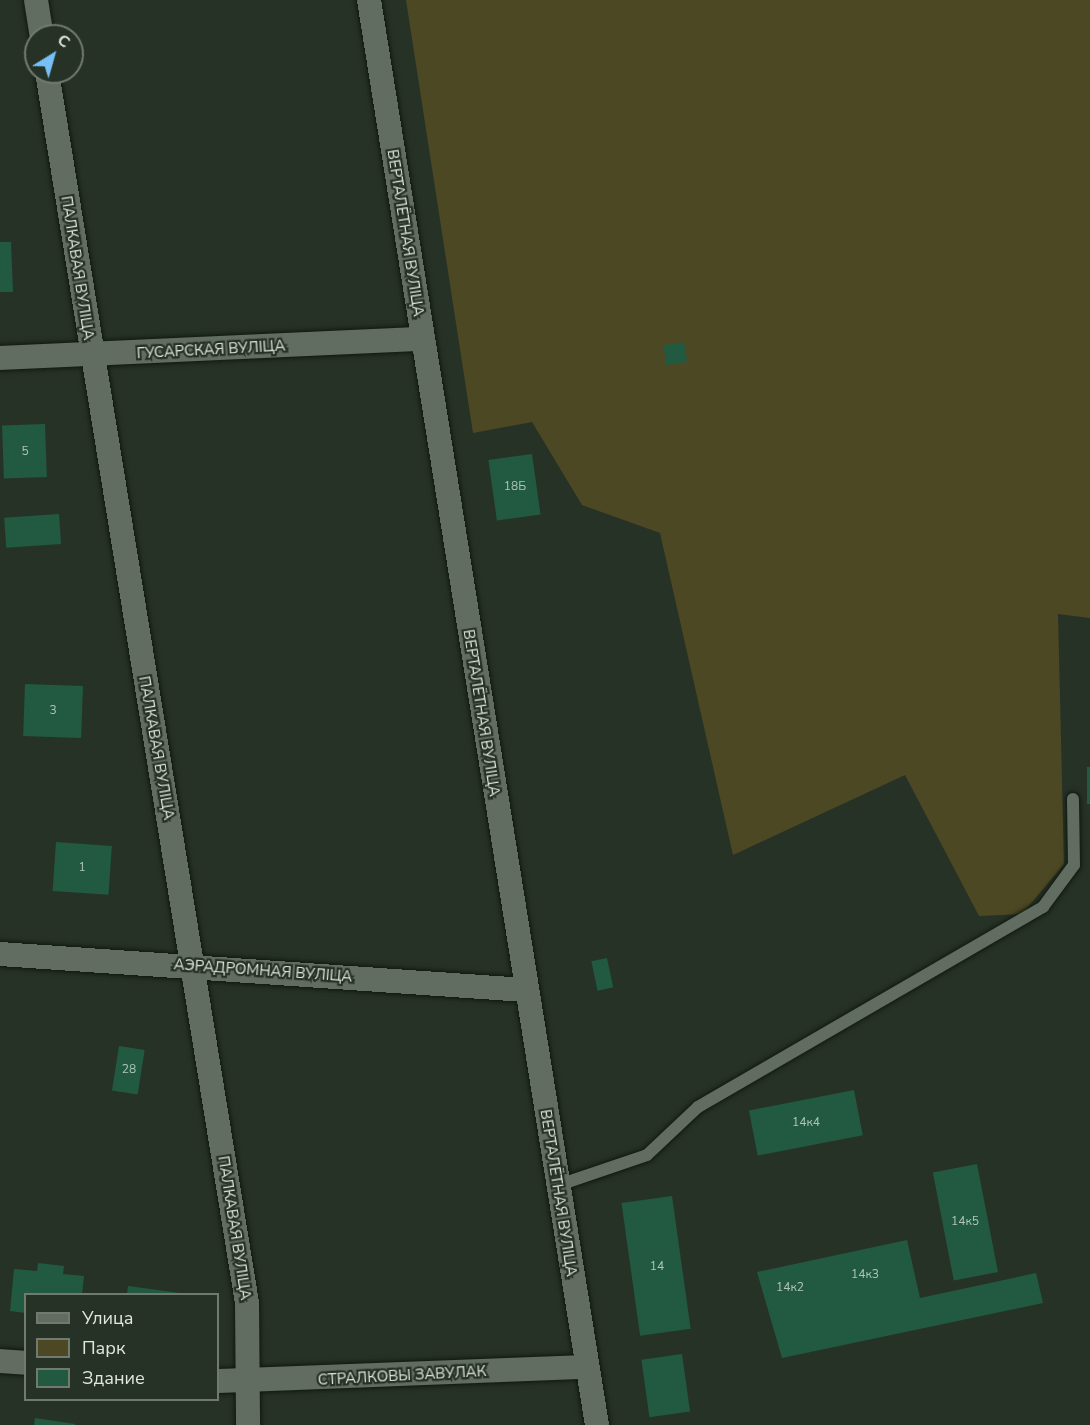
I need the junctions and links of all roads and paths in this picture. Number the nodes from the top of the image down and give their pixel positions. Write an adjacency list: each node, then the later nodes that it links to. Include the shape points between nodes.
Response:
1 (36, 0): 3 (street)
2 (369, 0): 5 (street, ВЕРТАЛЁТНАЯ ВУЛІЦА)
3 (40, 24)
4 (49, 84): 6 (street, ПАЛКАВАЯ ВУЛІЦА)
5 (422, 339): 6 (street, ГУСАРСКАЯ ВУЛІЦА); 11 (street, ВЕРТАЛЁТНАЯ ВУЛІЦА)
6 (90, 356): 7 (street, ГУСАРСКАЯ ВУЛІЦА); 10 (street, ПАЛКАВАЯ ВУЛІЦА)
7 (0, 358)
8 (1073, 799): 12 (lane, via 1074,865 1043,907 698,1107 647,1155)
9 (0, 954): 10 (street, АЭРАДРОМНАЯ ВУЛІЦА)
10 (192, 966): 11 (street, АЭРАДРОМНАЯ ВУЛІЦА); 17 (street, ПАЛКАВАЯ ВУЛІЦА, via 247,1303)
11 (525, 990): 12 (street, ВЕРТАЛЁТНАЯ ВУЛІЦА)
12 (556, 1185): 15 (street, ВЕРТАЛЁТНАЯ ВУЛІЦА)
13 (0, 1361): 14 (street)
14 (24, 1364)
15 (587, 1367): 17 (street, СТРАЛКОВЫ ЗАВУЛАК); 19 (street, ВЕРТАЛЁТНАЯ ВУЛІЦА)
16 (219, 1381): 17 (street, СТРАЛКОВЫ ЗАВУЛАК)
17 (245, 1383): 18 (street, ПАЛКАВАЯ ВУЛІЦА)
18 (248, 1425)
19 (597, 1425)

